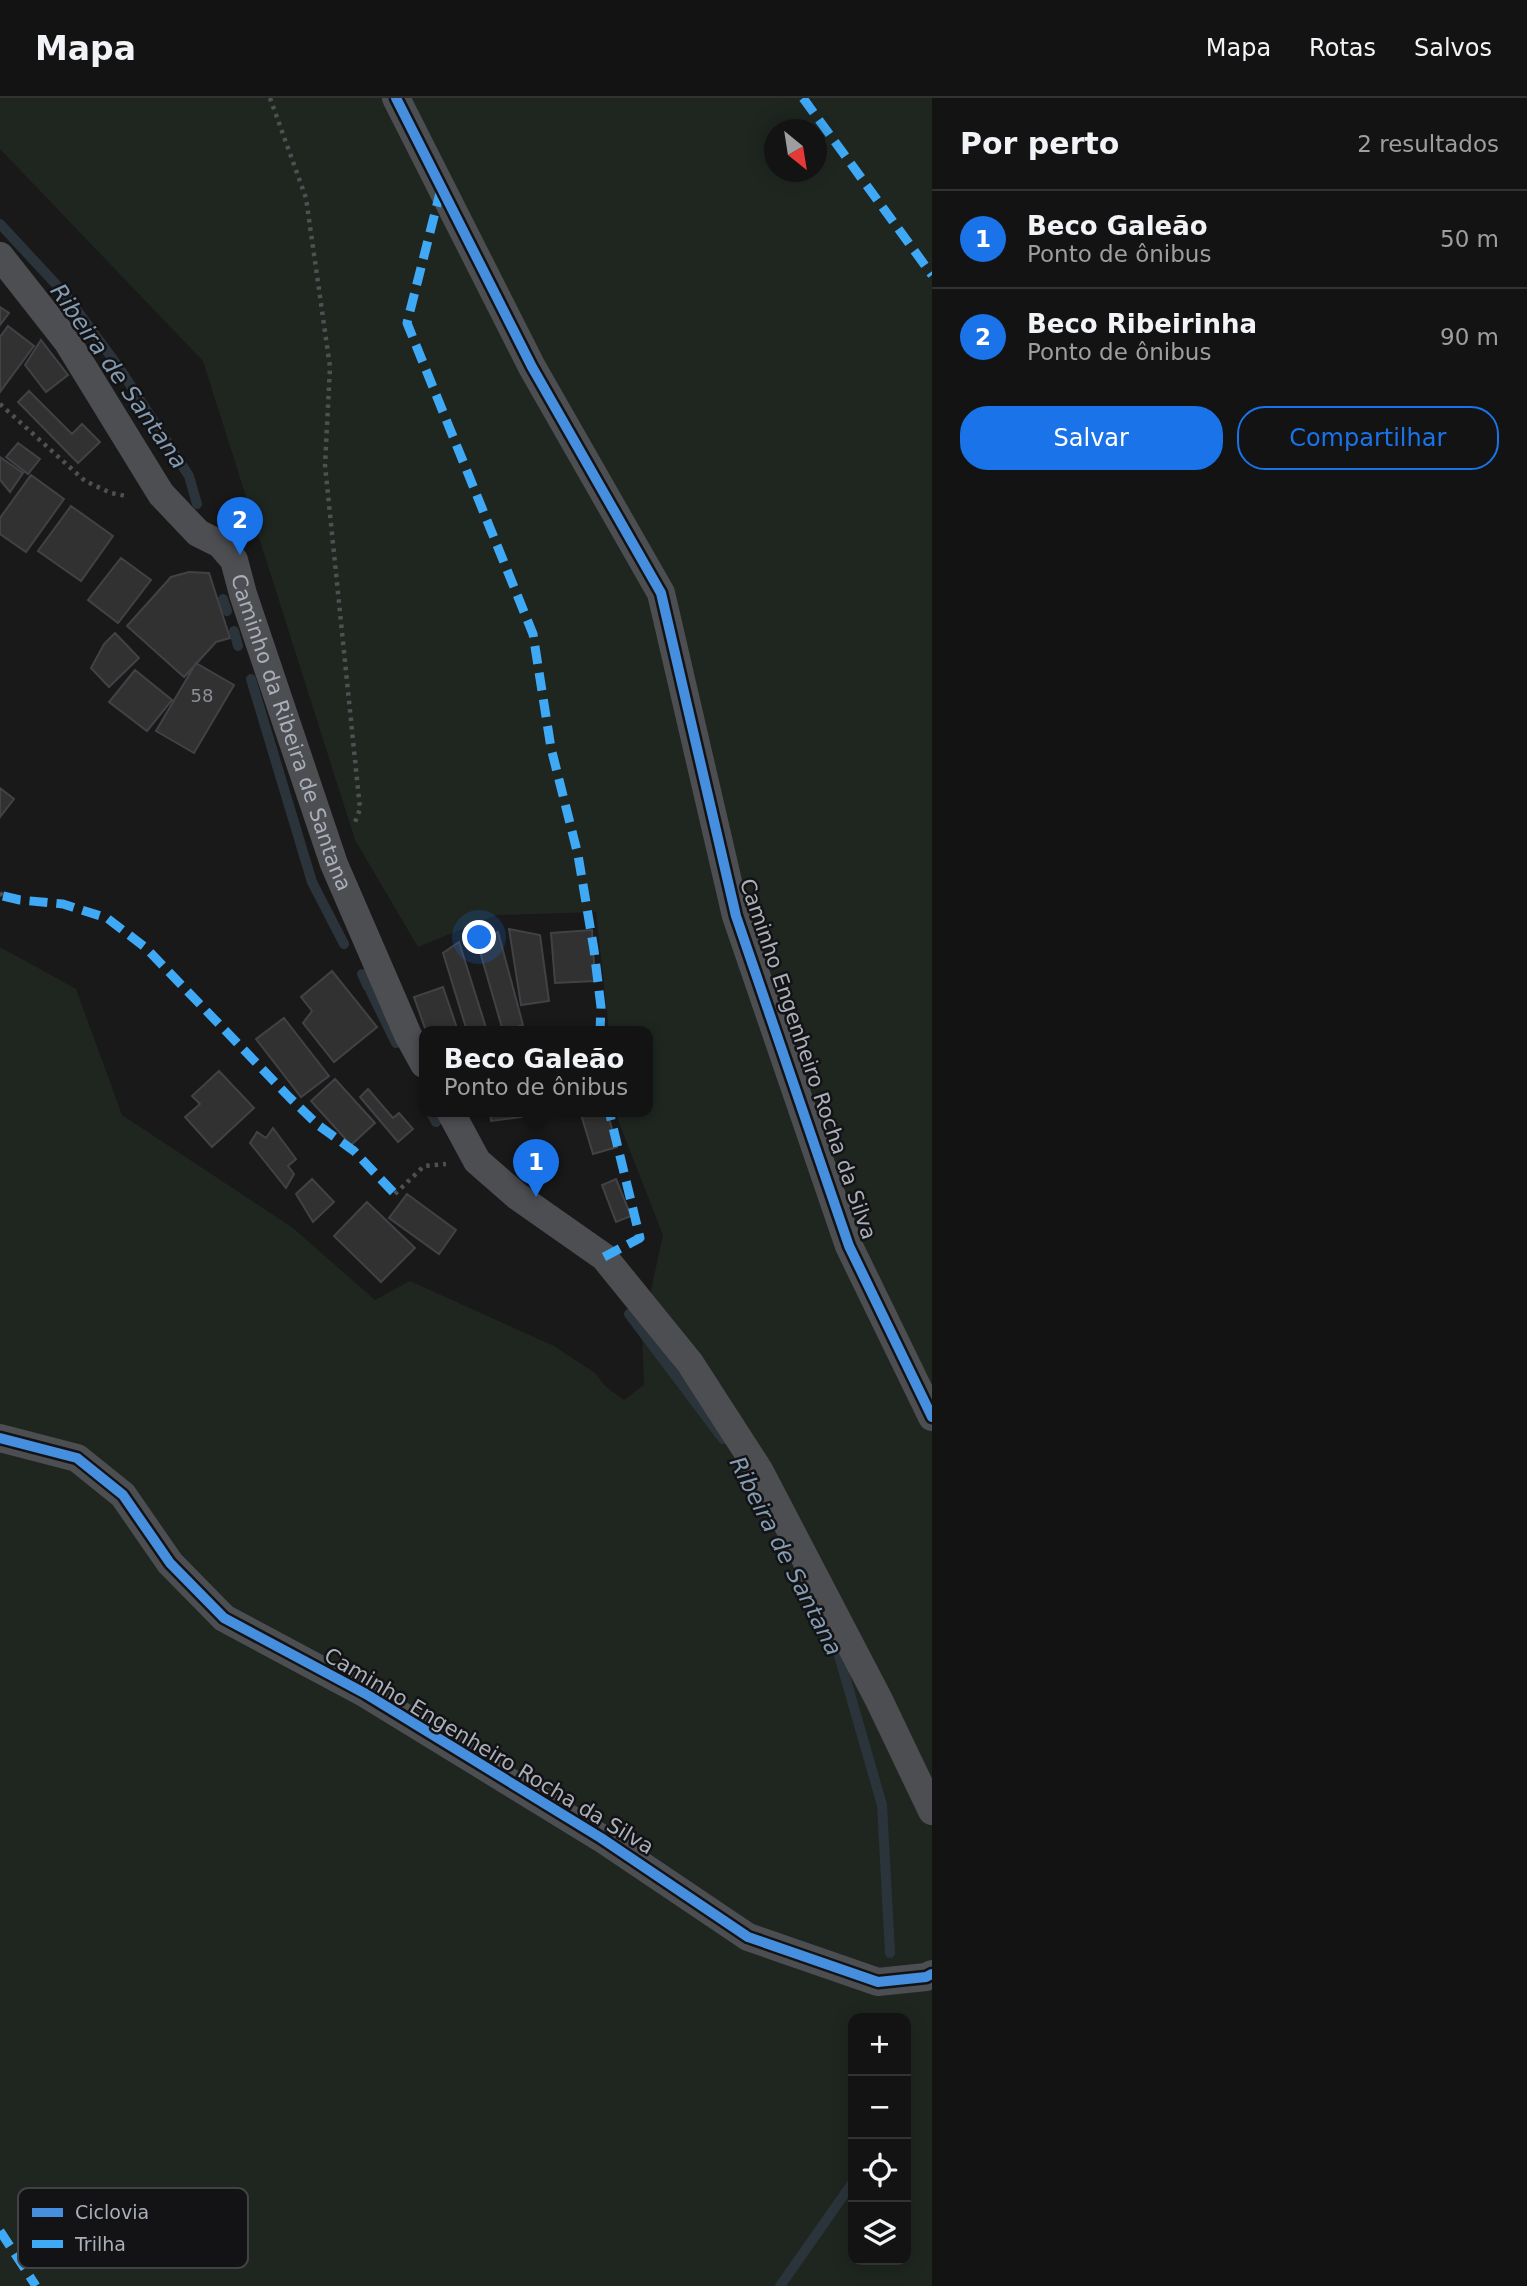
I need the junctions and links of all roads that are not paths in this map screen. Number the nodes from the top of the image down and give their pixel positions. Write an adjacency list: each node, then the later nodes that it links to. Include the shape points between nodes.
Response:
1 (396, 98): 5 (street, Caminho Engenheiro Rocha da Silva, via 532,367 662,593 736,916 849,1246)
2 (0, 256): 3 (street, Caminho da Ribeira de Santana, via 67,341 161,494 198,533 220,544 234,560 334,864)
3 (419, 1055)
4 (453, 1117): 7 (street, via 477,1161 517,1196 604,1257 690,1363 759,1469 880,1699)
5 (932, 1417)
6 (0, 1438): 8 (street, Caminho Engenheiro Rocha da Silva, via 77,1458 123,1495 170,1563 224,1618 366,1694 601,1838 748,1937 878,1982)
7 (932, 1811)
8 (929, 1975)

